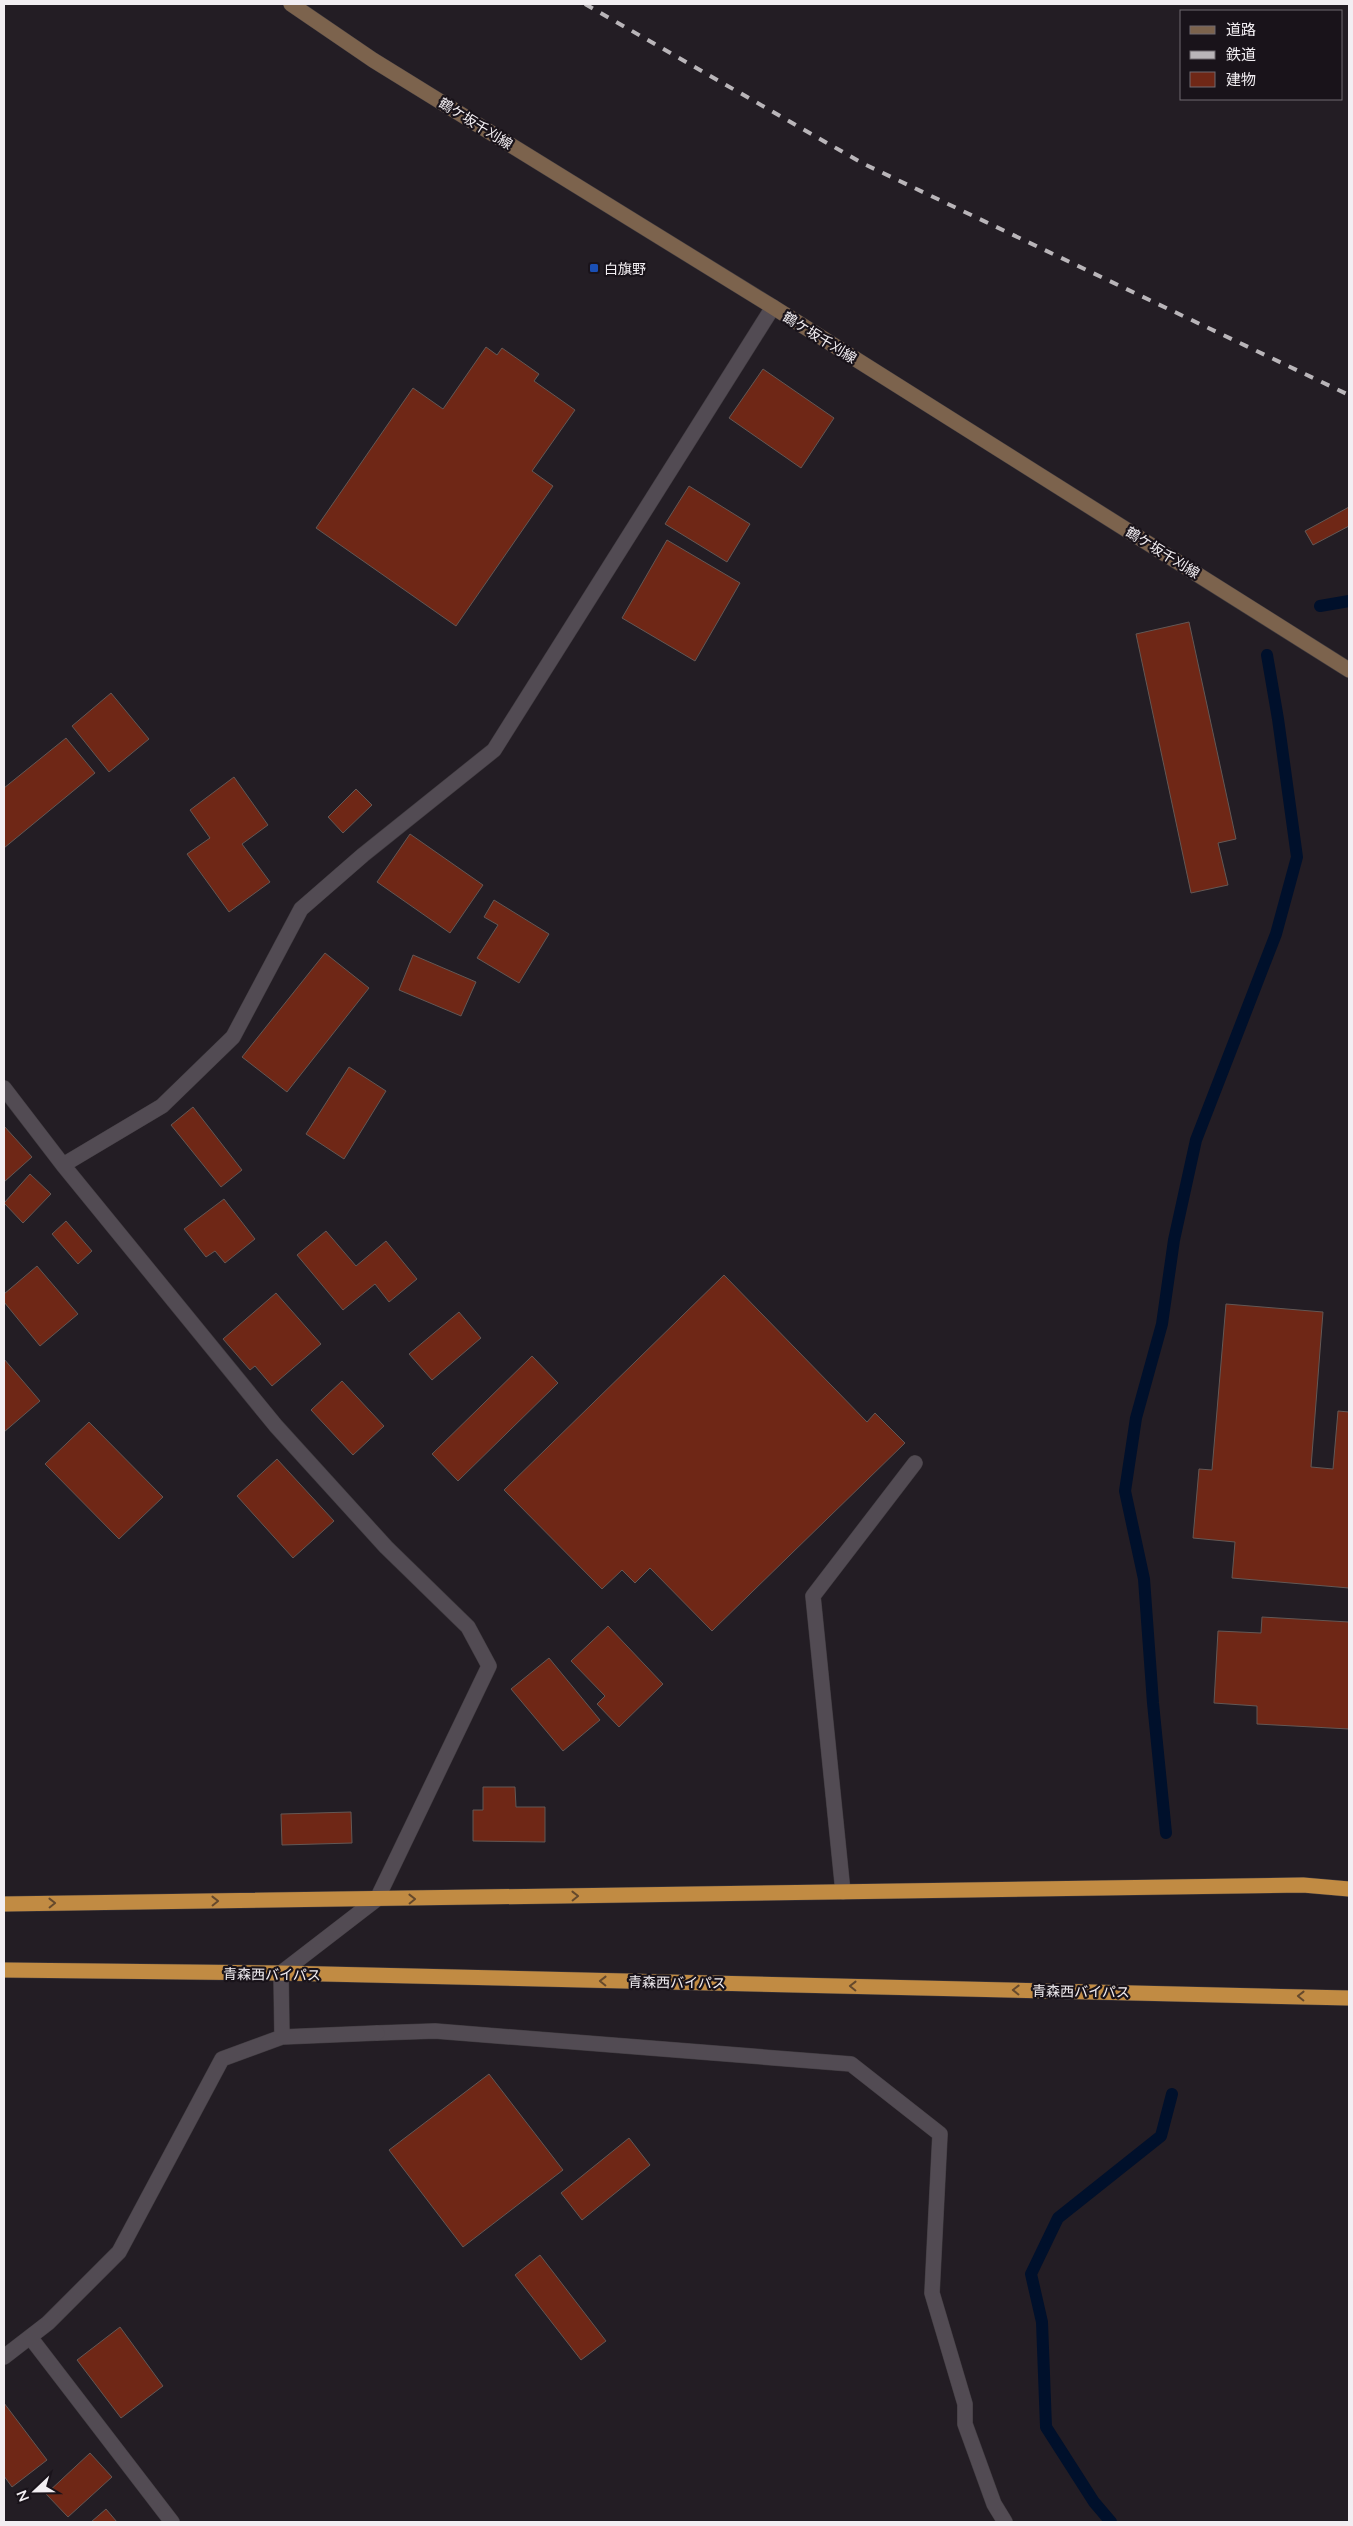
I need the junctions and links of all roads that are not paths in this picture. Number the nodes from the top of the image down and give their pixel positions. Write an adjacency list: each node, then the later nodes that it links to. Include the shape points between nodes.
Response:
1 (291, 4): 2 (main road, 鶴ケ坂千刈線, via 373,60)
2 (773, 307): 3 (main road, 鶴ケ坂千刈線); 5 (street, via 494,750 301,909 233,1037 162,1106)
3 (1346, 669)
4 (4, 1088): 5 (street)
5 (63, 1165): 9 (street, via 276,1426 386,1547 468,1627 489,1666)
6 (916, 1463): 8 (street, via 813,1596)
7 (1349, 1889): 8 (highway, via 1303,1885)
8 (843, 1892): 9 (highway, one-way to 8)
9 (377, 1899): 10 (highway, one-way to 9); 12 (street)
10 (4, 1904)
11 (4, 1970): 12 (highway, 青森西バイパス)
12 (281, 1973): 13 (highway, 青森西バイパス, one-way to 12); 14 (street)
13 (1349, 1998)
14 (282, 2037): 15 (street, via 222,2059 120,2252); 18 (street, via 435,2031 851,2064 940,2134 932,2293 965,2404 965,2424 994,2504)
15 (30, 2337): 16 (street); 17 (street)
16 (4, 2357)
17 (172, 2522)
18 (1005, 2522)

